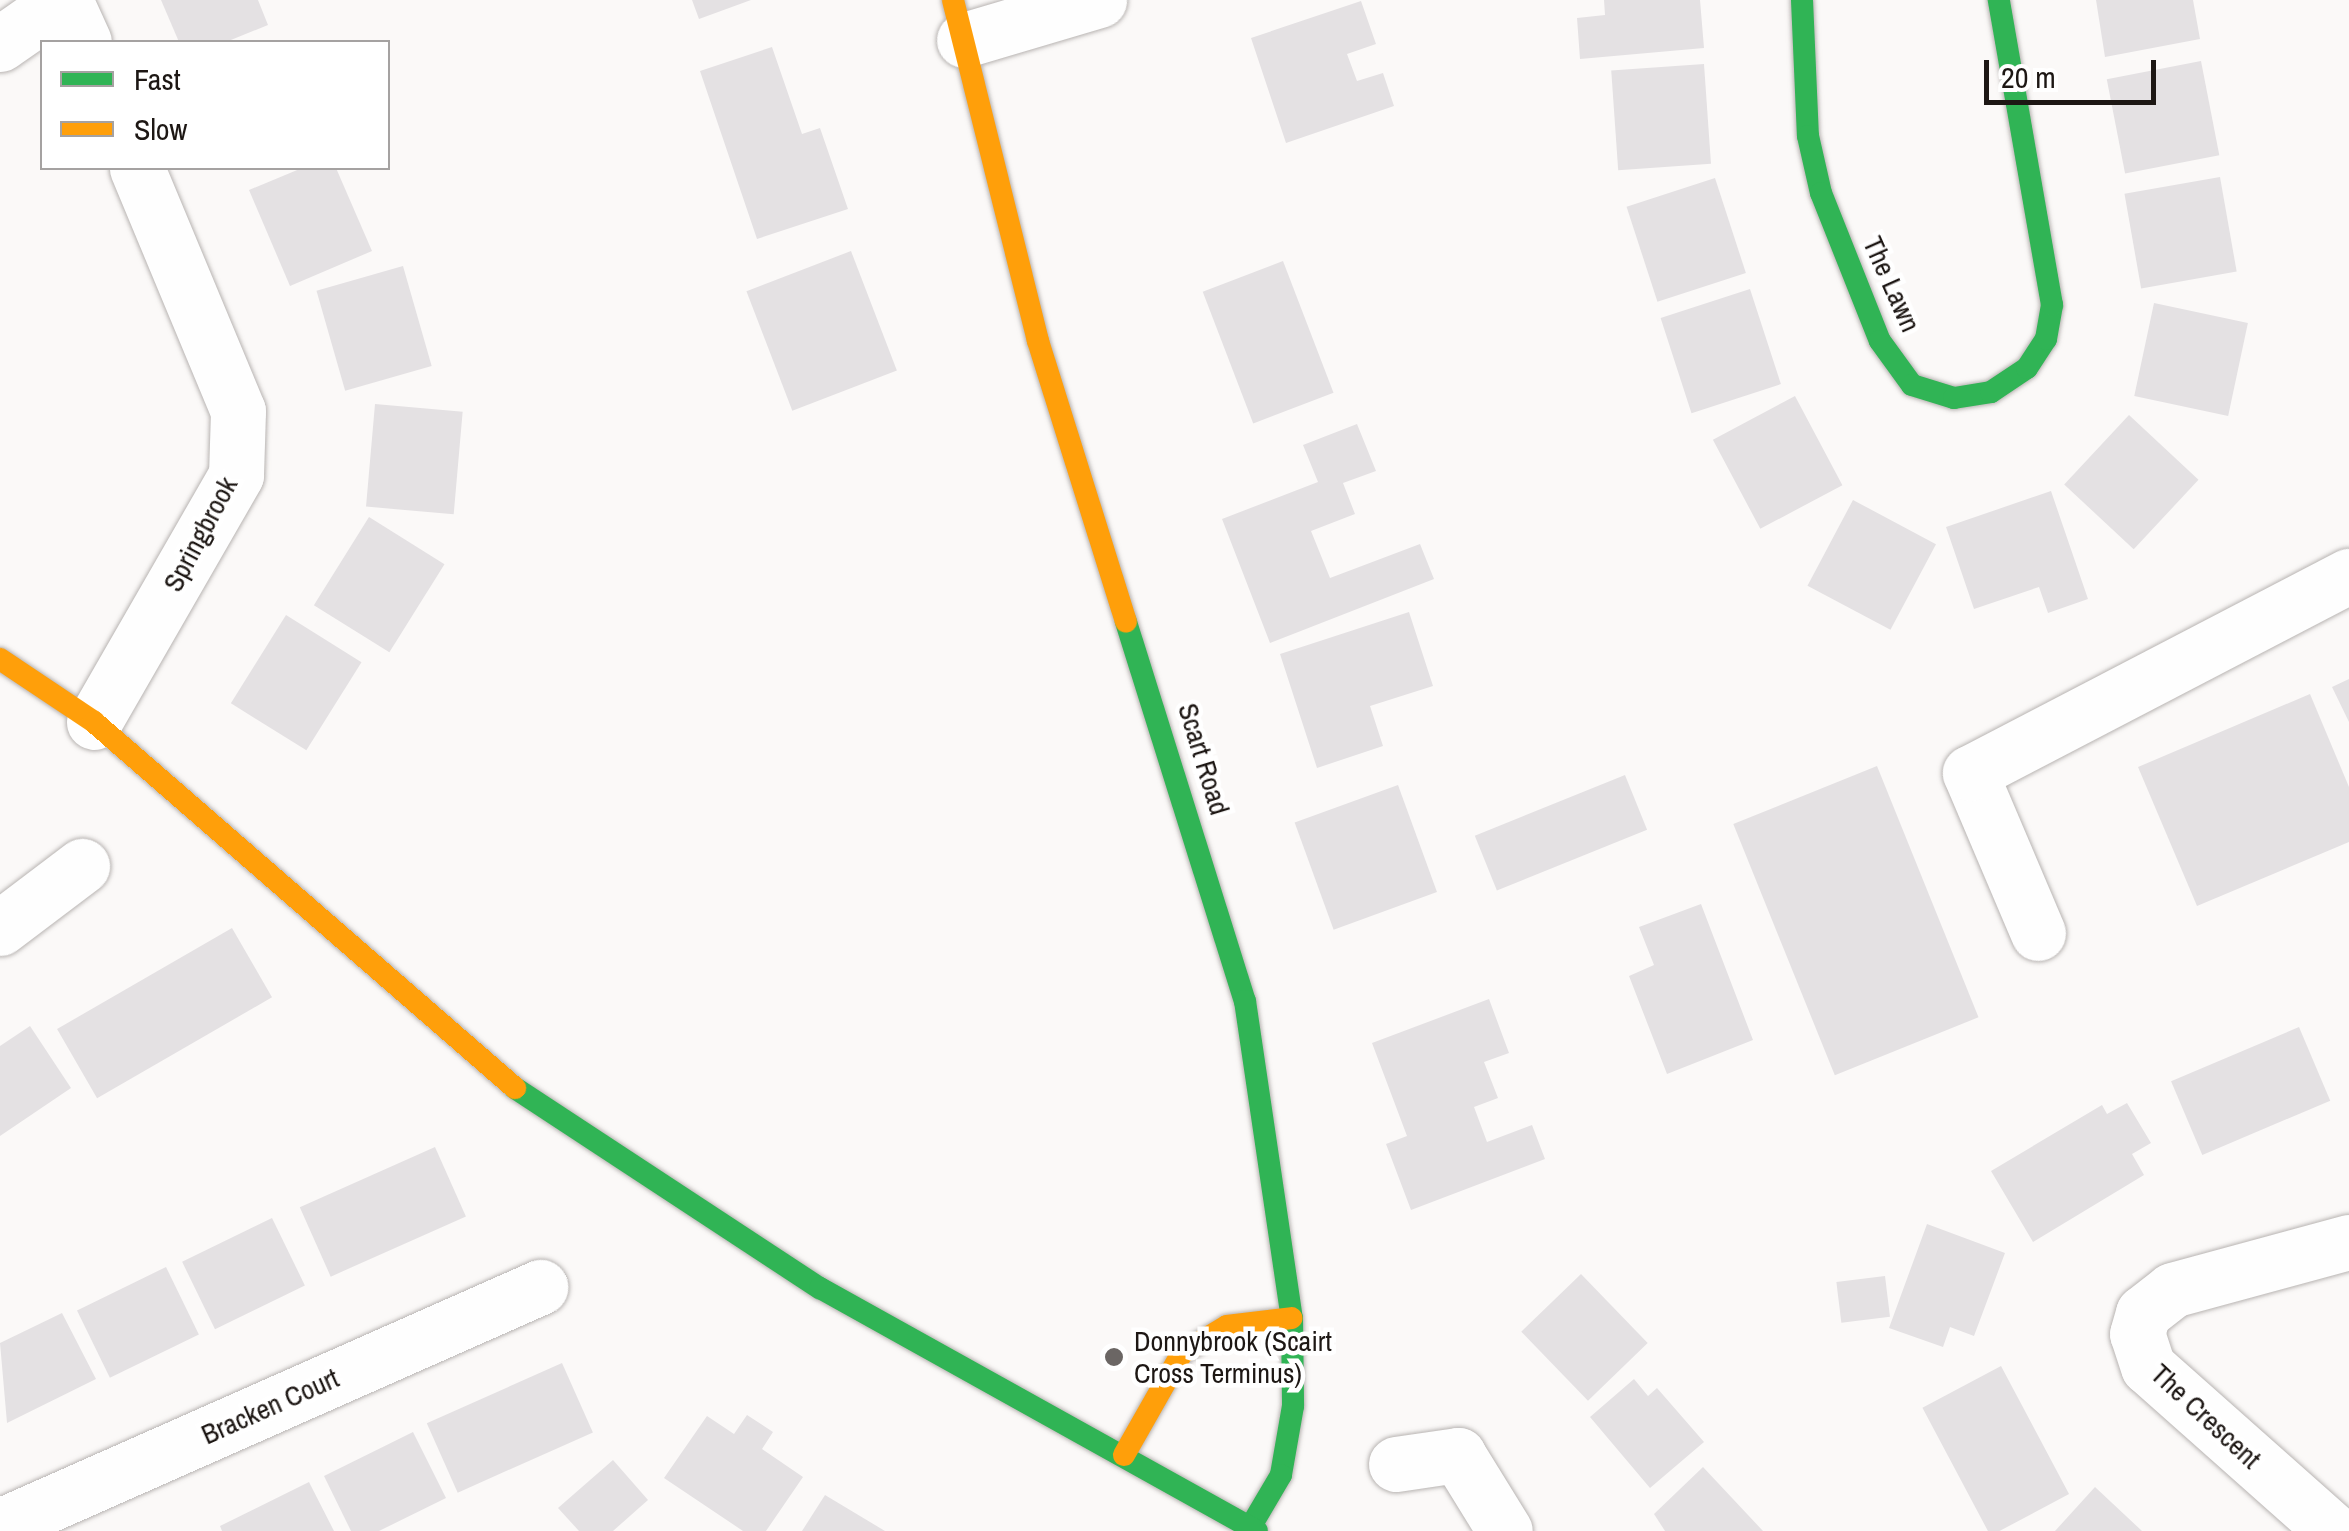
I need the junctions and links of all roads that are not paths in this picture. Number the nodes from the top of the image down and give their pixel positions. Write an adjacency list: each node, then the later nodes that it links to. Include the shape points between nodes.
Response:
1 (64, 0): 6 (street); 7 (street)
2 (1099, 0): 5 (street)
3 (1802, 0): 4 (street, The Lawn, via 1808,136 1821,192 1880,341 1912,385 1954,398 1991,392 2027,368 2046,339 2052,305)
4 (1999, 0)
5 (959, 20): 17 (street, Scart Road, via 1038,340 1245,1001)
6 (83, 40)
7 (0, 44)
8 (139, 170): 11 (street, Springbrook, via 238,411 236,475)
9 (2349, 576): 14 (street, via 1970,774)
10 (0, 659): 11 (street)
11 (94, 722): 18 (street, via 532,1103 820,1288)
12 (82, 866): 13 (street)
13 (0, 928)
14 (2038, 933)
15 (2349, 1242): 23 (street, The Crescent, via 2172,1290 2143,1313 2136,1334 2148,1367)
16 (540, 1287): 20 (street, Bracken Court)
17 (1292, 1318): 18 (street, via 1227,1326 1182,1354); 21 (street, Scart Road, via 1293,1406 1281,1475)
18 (1124, 1454): 21 (street)
19 (1396, 1464): 22 (street, via 1458,1456)
20 (0, 1526)
21 (1254, 1528)
22 (1505, 1531)
23 (2333, 1531)

